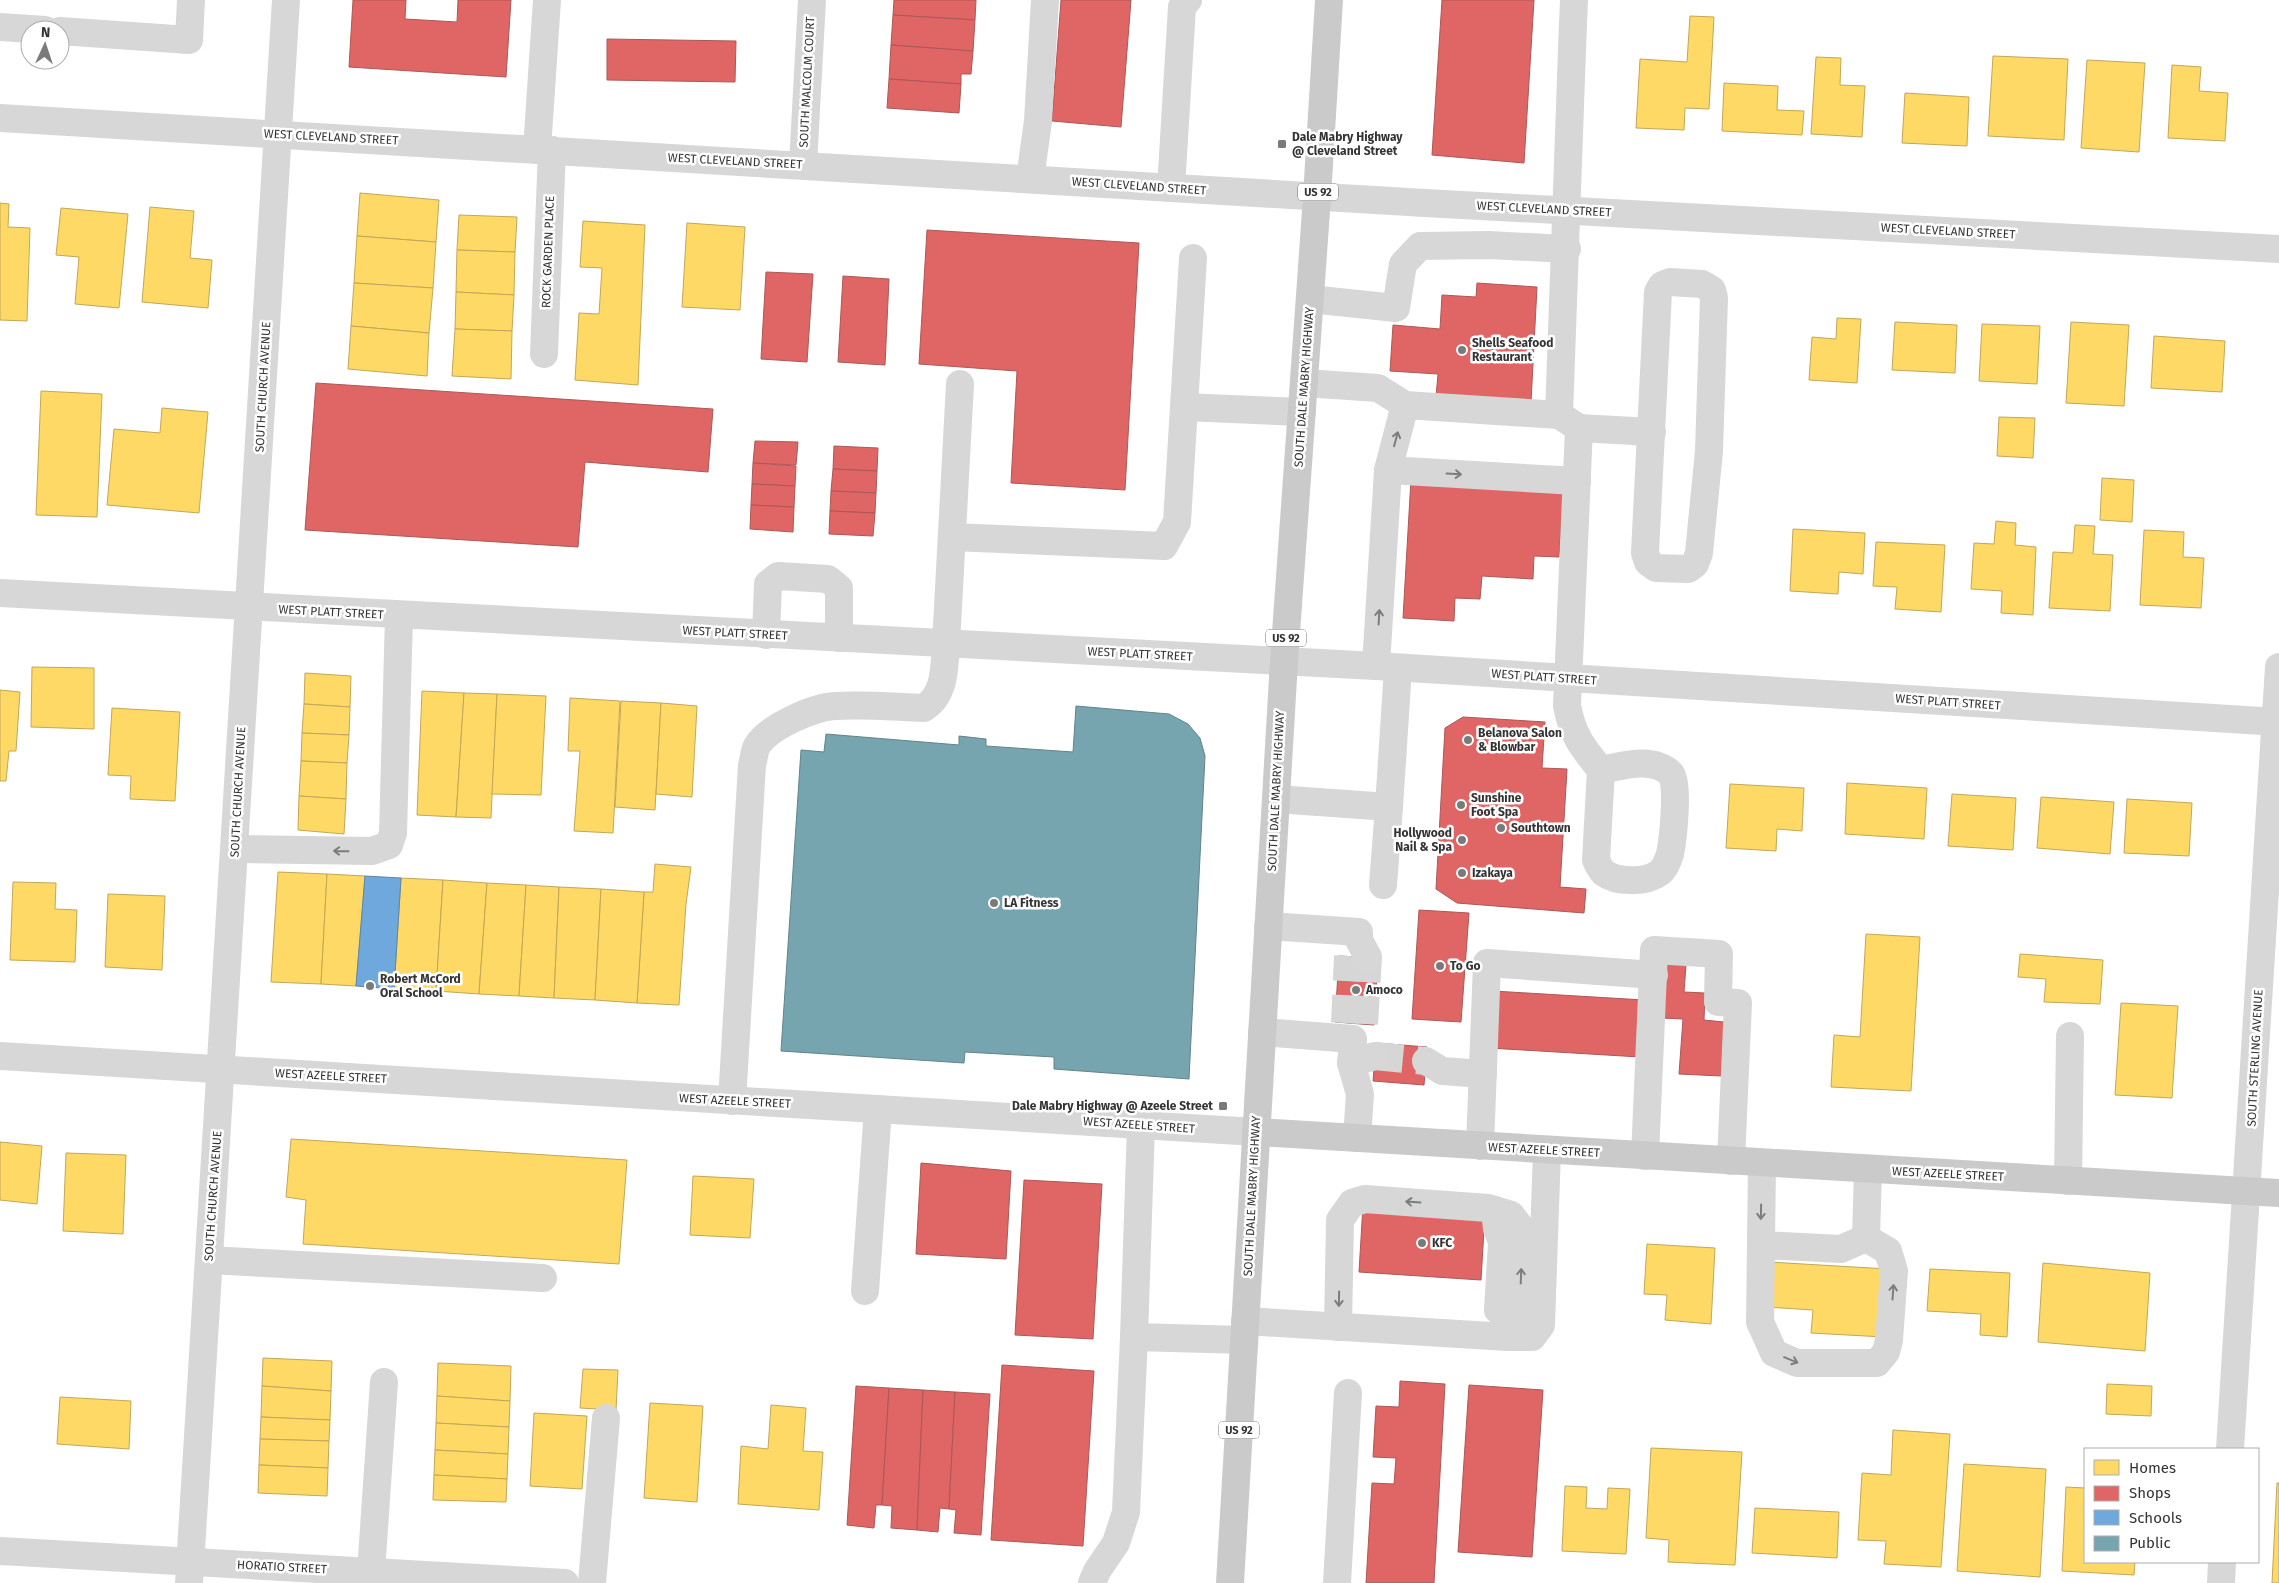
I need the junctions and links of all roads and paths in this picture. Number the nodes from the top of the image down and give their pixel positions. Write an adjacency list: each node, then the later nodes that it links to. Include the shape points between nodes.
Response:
1 (191, 0): 11 (street, via 189,40)
2 (286, 0): 13 (street, SOUTH CHURCH AVENUE)
3 (547, 0): 14 (street, ROCK GARDEN PLACE)
4 (812, 0): 15 (street, SOUTH MALCOLM COURT)
5 (1045, 0): 16 (street, via 1038,121)
6 (1188, 0): 17 (street, via 1182,7)
7 (1329, 0): 18 (main road, SOUTH DALE MABRY HIGHWAY / US 92)
8 (1574, 0): 21 (street)
9 (0, 27): 10 (street)
10 (20, 28)
11 (70, 32)
12 (0, 118): 13 (street, WEST CLEVELAND STREET)
13 (278, 134): 14 (street, WEST CLEVELAND STREET); 40 (street, SOUTH CHURCH AVENUE)
14 (545, 150): 15 (street, WEST CLEVELAND STREET); 28 (street, ROCK GARDEN PLACE)
15 (803, 165): 16 (street, WEST CLEVELAND STREET)
16 (1030, 179): 17 (street, WEST CLEVELAND STREET)
17 (1171, 188): 18 (street, WEST CLEVELAND STREET)
18 (1317, 197): 19 (street, WEST CLEVELAND STREET); 27 (main road, SOUTH DALE MABRY HIGHWAY / US 92)
19 (1424, 203): 20 (street, WEST CLEVELAND STREET); 23 (street)
20 (1489, 206): 21 (street, WEST CLEVELAND STREET); 22 (street)
21 (1568, 210): 24 (street); 25 (street, WEST CLEVELAND STREET)
22 (1489, 245): 23 (street); 24 (street)
23 (1420, 246): 27 (street, via 1403,264 1396,308)
24 (1566, 249): 34 (street)
25 (2279, 249)
26 (1193, 258): 32 (street)
27 (1310, 299): 29 (main road, SOUTH DALE MABRY HIGHWAY / US 92)
28 (544, 354)
29 (1304, 383): 31 (street, via 1378,388); 33 (main road, SOUTH DALE MABRY HIGHWAY / US 92)
30 (960, 384): 38 (street)
31 (1405, 405): 34 (street); 36 (street, one-way to 31)
32 (1184, 407): 33 (street); 38 (street, via 1177,522 1164,546)
33 (1302, 412): 45 (main road, SOUTH DALE MABRY HIGHWAY / US 92)
34 (1569, 421): 35 (street); 37 (street)
35 (1652, 432): 35 (street, via 1645,553 1648,562 1656,568 1688,569 1695,564 1699,553 1709,452 1714,298 1712,290 1702,284 1670,282 1662,285 1658,292)
36 (1388, 470): 37 (street, one-way to 37); 46 (street, one-way to 36)
37 (1577, 481): 48 (street)
38 (952, 537): 44 (street)
39 (0, 593): 40 (street, WEST PLATT STREET)
40 (250, 608): 41 (street, WEST PLATT STREET); 53 (street, SOUTH CHURCH AVENUE)
41 (399, 616): 42 (street, WEST PLATT STREET); 53 (street, one-way to 53, via 393,833 389,845 372,851)
42 (766, 635): 43 (street, WEST PLATT STREET); 43 (street, via 768,584 778,576 828,579 839,588)
43 (839, 638): 44 (street, WEST PLATT STREET)
44 (946, 644): 45 (street, WEST PLATT STREET); 65 (street, via 940,689 932,703 924,708 833,706 779,726 756,747 752,765)
45 (1284, 661): 46 (street, WEST PLATT STREET); 51 (main road, SOUTH DALE MABRY HIGHWAY / US 92)
46 (1387, 667): 48 (street, WEST PLATT STREET); 52 (street)
47 (2279, 667): 49 (street, SOUTH STERLING AVENUE)
48 (1568, 678): 49 (street, WEST PLATT STREET); 50 (street, via 1571,728)
49 (2277, 722): 58 (street, SOUTH STERLING AVENUE)
50 (1601, 770)
51 (1276, 799): 52 (street); 55 (main road, SOUTH DALE MABRY HIGHWAY / US 92)
52 (1389, 807): 54 (street)
53 (235, 849): 62 (street, SOUTH CHURCH AVENUE)
54 (1383, 885)
55 (1268, 926): 56 (street, via 1359,932); 59 (main road, SOUTH DALE MABRY HIGHWAY / US 92)
56 (1358, 951)
57 (1654, 975): 64 (street, via 1487,963); 72 (street); 73 (street, via 1654,950 1719,954 1718,1002 1738,1003)
58 (2269, 1011): 77 (street, SOUTH STERLING AVENUE)
59 (1262, 1032): 68 (main road, SOUTH DALE MABRY HIGHWAY / US 92); 69 (street, via 1360,1047)
60 (2070, 1036): 76 (street)
61 (0, 1056): 62 (street, WEST AZEELE STREET)
62 (222, 1070): 65 (street, WEST AZEELE STREET); 81 (street, SOUTH CHURCH AVENUE)
63 (1431, 1070): 64 (street)
64 (1483, 1074): 70 (street)
65 (732, 1101): 66 (street, WEST AZEELE STREET)
66 (878, 1109): 67 (street, WEST AZEELE STREET); 83 (street)
67 (1142, 1125): 68 (street, WEST AZEELE STREET); 87 (street)
68 (1256, 1132): 69 (main road, WEST AZEELE STREET); 86 (main road, SOUTH DALE MABRY HIGHWAY / US 92)
69 (1357, 1138): 70 (main road, WEST AZEELE STREET)
70 (1480, 1146): 71 (main road, WEST AZEELE STREET)
71 (1547, 1150): 72 (main road, WEST AZEELE STREET); 85 (street, via 1541,1325 1532,1336)
72 (1645, 1156): 73 (main road, WEST AZEELE STREET)
73 (1731, 1161): 74 (main road, WEST AZEELE STREET)
74 (1762, 1163): 75 (main road, WEST AZEELE STREET); 80 (street, one-way to 80)
75 (1868, 1169): 76 (main road, WEST AZEELE STREET); 79 (street)
76 (2068, 1181): 77 (main road, WEST AZEELE STREET)
77 (2247, 1192): 78 (main road, WEST AZEELE STREET); 91 (street, SOUTH STERLING AVENUE)
78 (2279, 1193)
79 (1866, 1238): 80 (street, via 1841,1249); 80 (street, one-way to 79, via 1760,1322 1774,1353 1797,1363 1877,1363 1886,1352 1889,1340 1894,1271 1888,1251)
80 (1761, 1245)
81 (209, 1260): 82 (street); 95 (street, SOUTH CHURCH AVENUE)
82 (544, 1278)
83 (866, 1291)
84 (1338, 1327): 85 (street); 85 (street, one-way to 84, via 1520,1310 1522,1240 1520,1226 1511,1215 1488,1208 1365,1198 1352,1203 1340,1220); 86 (street)
85 (1509, 1329)
86 (1244, 1331): 87 (street); 99 (main road, SOUTH DALE MABRY HIGHWAY / US 92)
87 (1134, 1337): 98 (street, via 1126,1512 1116,1543)
88 (384, 1382): 94 (street)
89 (1348, 1393): 100 (street)
90 (606, 1418): 97 (street)
91 (2230, 1448)
92 (0, 1551): 95 (street, HORATIO STREET)
93 (2222, 1563): 101 (street)
94 (371, 1572): 95 (street, HORATIO STREET); 96 (street, HORATIO STREET)
95 (189, 1573)
96 (552, 1583)
97 (592, 1583)
98 (1092, 1583)
99 (1230, 1583)
100 (1337, 1583)
101 (2221, 1583)

